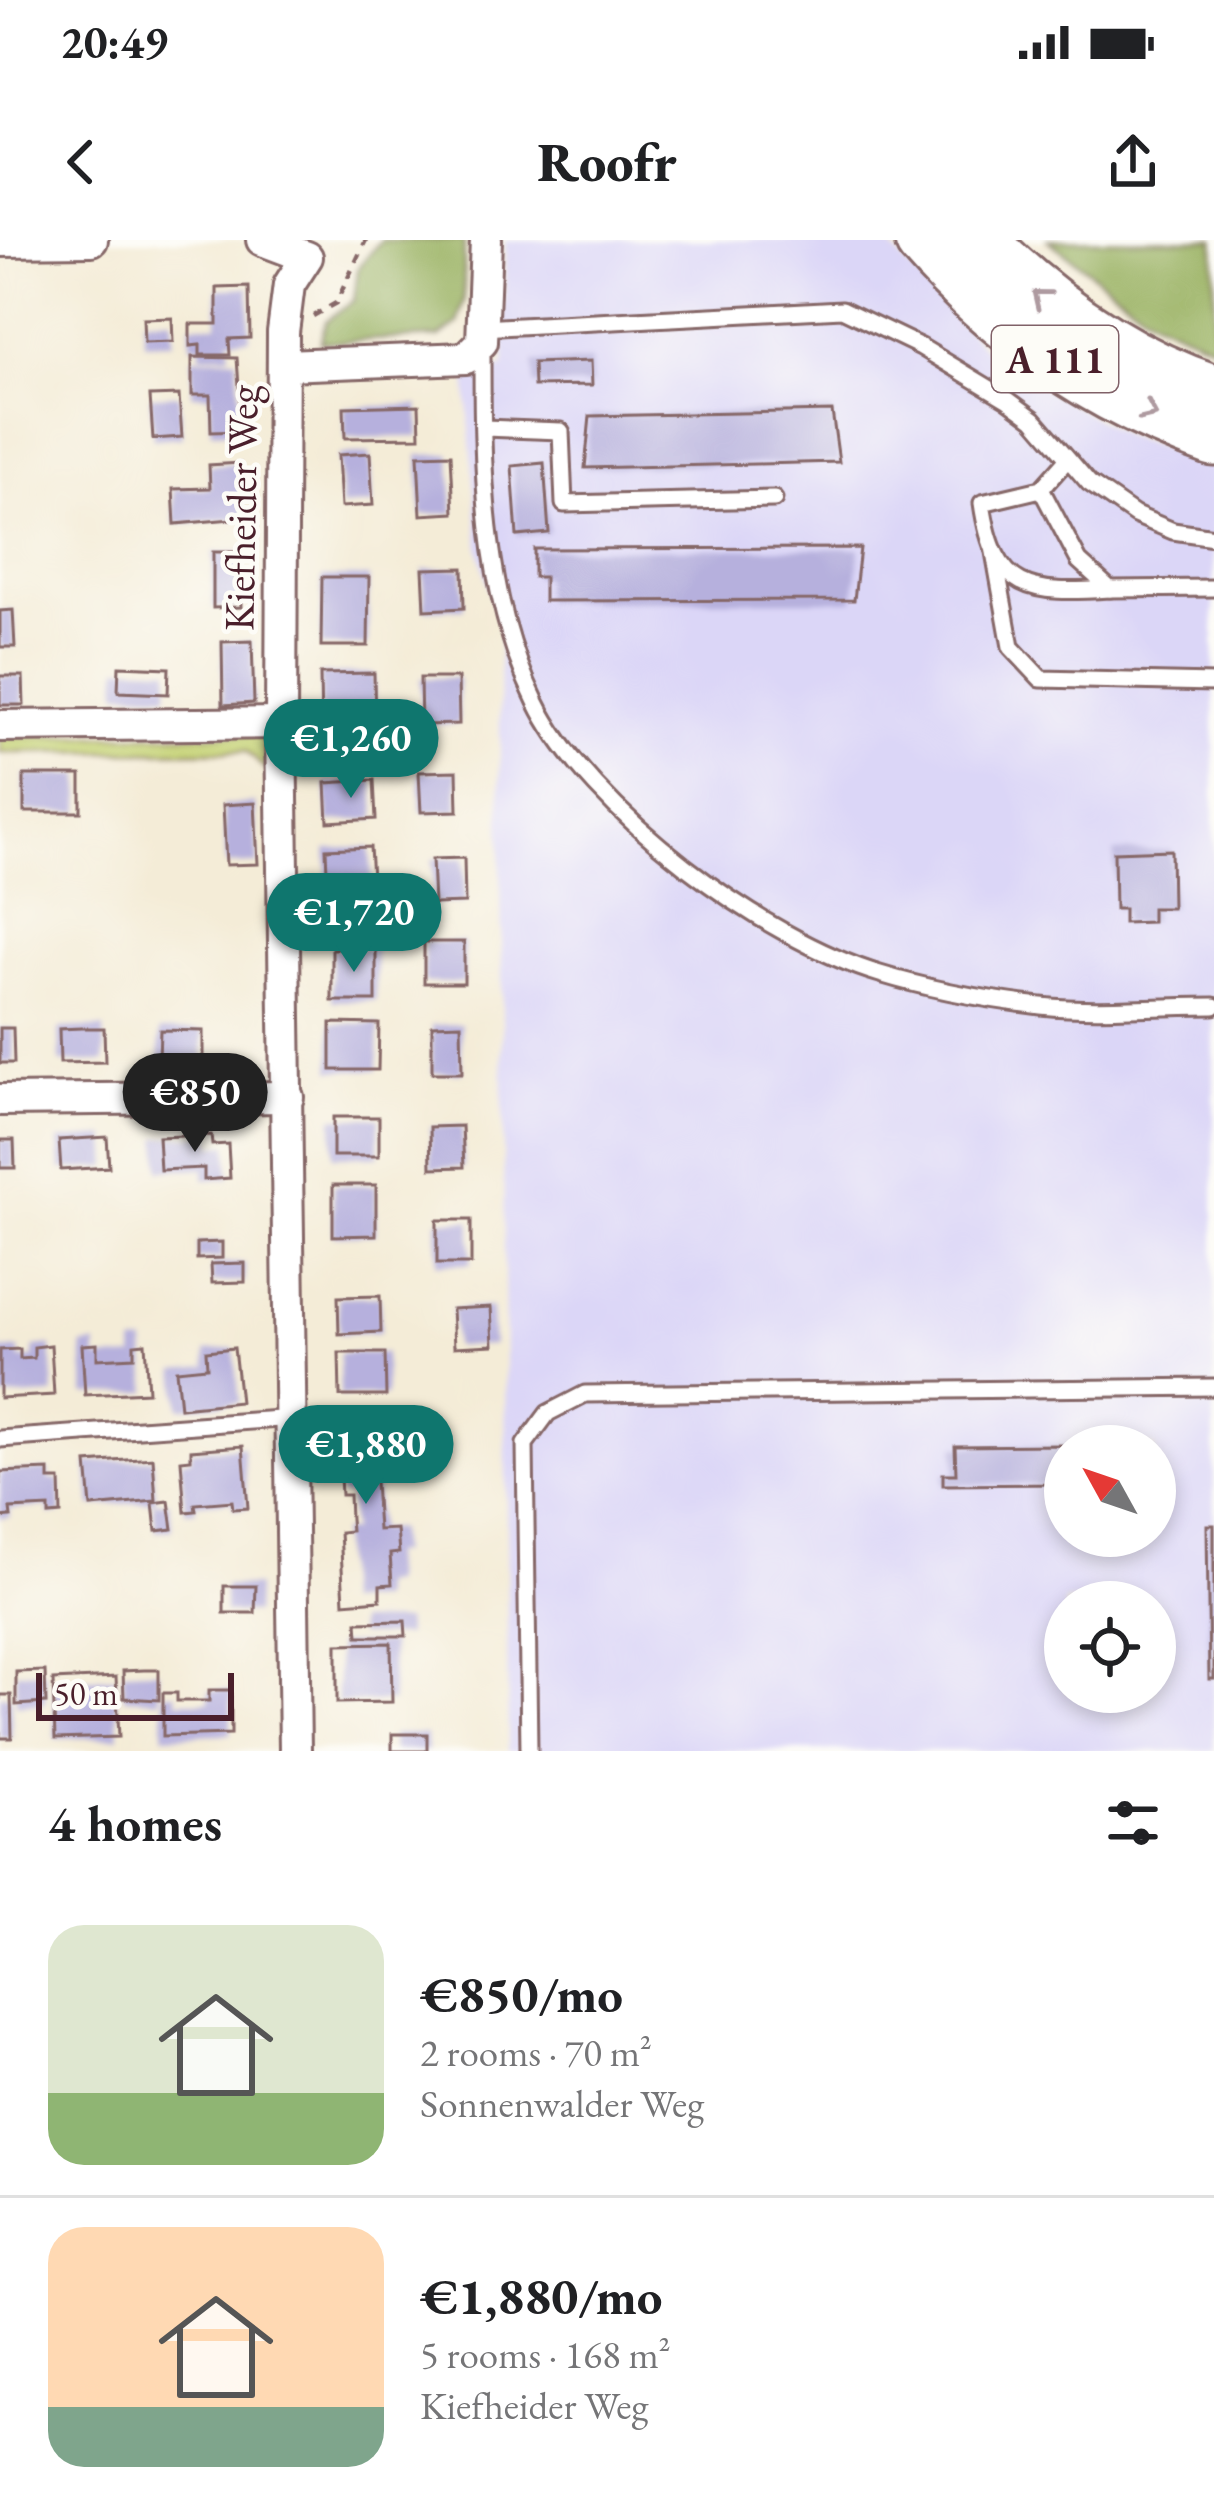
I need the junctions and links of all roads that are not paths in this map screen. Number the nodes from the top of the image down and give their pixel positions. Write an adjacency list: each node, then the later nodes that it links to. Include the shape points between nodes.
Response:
1 (92, 240): 6 (street)
2 (262, 240): 8 (street, via 308,257 289,285)
3 (486, 240): 7 (street)
4 (924, 240): 11 (highway, A 111, one-way to 11, via 1064,365 1141,409)
5 (977, 240): 9 (highway, A 111, one-way to 5, via 1111,349)
6 (0, 242)
7 (482, 335): 8 (street, Kiefheider Weg, via 466,358 443,362); 10 (lane); 12 (lane, via 842,309 1007,399 1034,418)
8 (284, 364): 20 (street, Kiefheider Weg)
9 (1214, 394)
10 (484, 428): 14 (lane, via 561,431 564,504); 22 (lane, via 488,539 536,704 601,794 676,860 766,920 878,974 1042,1006)
11 (1214, 437)
12 (1066, 461): 13 (lane); 15 (lane, via 1135,514)
13 (1041, 489): 16 (lane, via 982,503); 18 (lane, via 1079,561)
14 (774, 499)
15 (1214, 537)
16 (994, 552): 18 (lane, via 1017,584 1040,592); 19 (lane, via 1010,647 1041,679)
17 (1214, 588): 18 (lane)
18 (1110, 590)
19 (1214, 683)
20 (281, 723): 21 (street); 23 (street, Kiefheider Weg)
21 (0, 726)
22 (1214, 1006)
23 (288, 1096): 24 (street); 26 (street, Kiefheider Weg)
24 (0, 1100)
25 (1214, 1387): 29 (lane, via 585,1394 548,1412 525,1444)
26 (294, 1418): 27 (lane); 28 (street, Kiefheider Weg)
27 (0, 1439)
28 (295, 1751)
29 (529, 1751)

